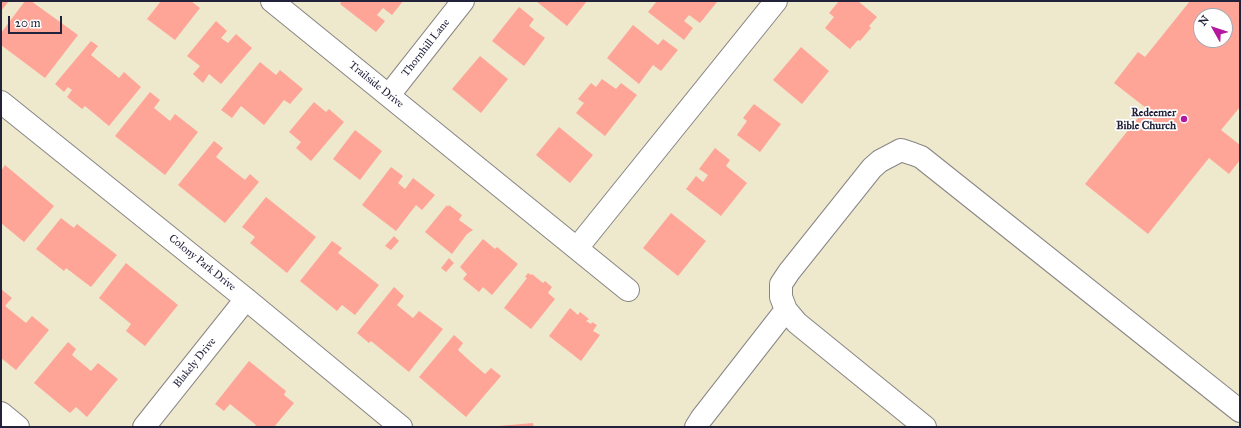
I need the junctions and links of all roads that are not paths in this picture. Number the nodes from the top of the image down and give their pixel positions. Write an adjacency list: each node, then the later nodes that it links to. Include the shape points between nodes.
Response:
1 (272, 1): 4 (street, Trailside Drive)
2 (463, 1): 4 (street, Thornhill Lane)
3 (776, 1): 6 (street)
4 (389, 95): 6 (street, Trailside Drive)
5 (1, 102): 8 (street, Colony Park Drive)
6 (577, 248): 7 (street, Trailside Drive)
7 (628, 290)
8 (246, 299): 13 (street, Blakely Drive); 14 (street, Colony Park Drive)
9 (786, 310): 10 (street, via 781,297 781,284 789,272 872,168 880,160 901,150 921,157); 15 (street); 16 (street, via 797,323)
10 (1240, 411)
11 (1, 413): 12 (street)
12 (18, 427)
13 (144, 427)
14 (401, 427)
15 (696, 427)
16 (925, 427)

